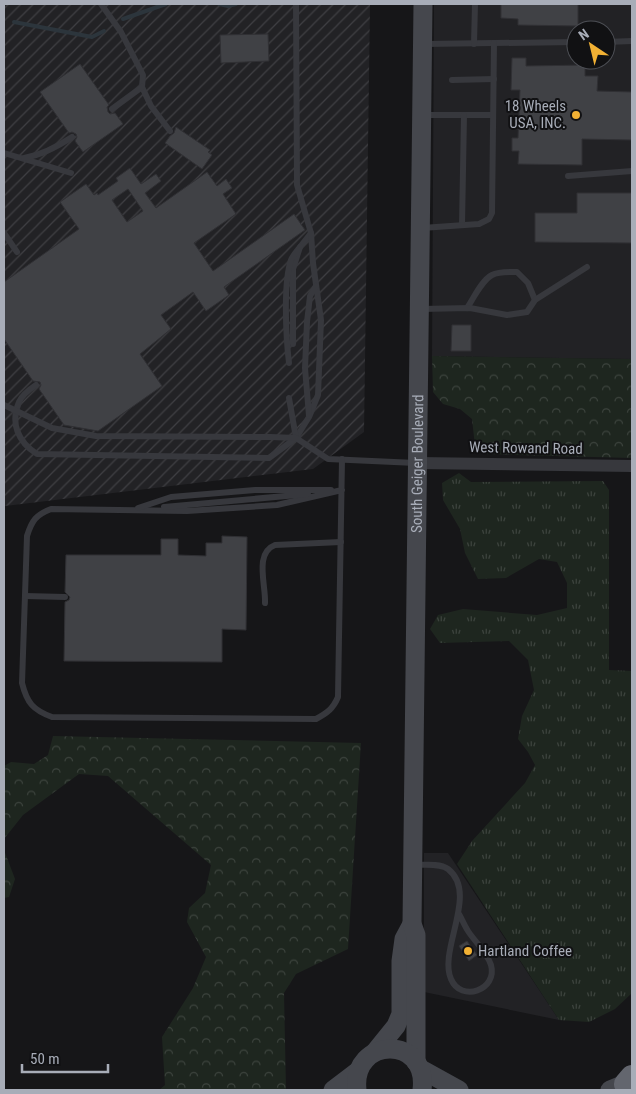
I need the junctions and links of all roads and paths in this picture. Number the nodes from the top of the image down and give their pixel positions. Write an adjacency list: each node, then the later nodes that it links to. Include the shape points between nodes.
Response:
1 (101, 4): 13 (lane, via 121,32 143,75)
2 (296, 4): 28 (lane, via 297,185)
3 (423, 4): 9 (street, South Geiger Boulevard)
4 (475, 4): 10 (lane)
5 (632, 41): 7 (lane)
6 (566, 42): 8 (lane)
7 (616, 42)
8 (494, 43): 10 (lane); 11 (lane)
9 (422, 44): 10 (lane); 15 (street, South Geiger Boulevard)
10 (474, 44)
11 (494, 79): 12 (lane); 17 (lane)
12 (452, 80)
13 (142, 87): 14 (lane); 18 (lane, via 151,106)
14 (112, 109)
15 (422, 115): 16 (lane); 26 (street, South Geiger Boulevard)
16 (464, 115): 17 (lane); 25 (lane)
17 (493, 115): 25 (lane, via 492,213 484,223)
18 (170, 131)
19 (72, 137): 21 (lane, via 37,156)
20 (4, 153): 21 (lane)
21 (20, 158): 23 (lane)
22 (632, 171): 24 (lane)
23 (71, 173)
24 (568, 176)
25 (462, 225): 26 (lane)
26 (421, 228): 34 (street, South Geiger Boulevard)
27 (4, 233): 30 (lane)
28 (311, 233): 29 (lane); 32 (lane)
29 (300, 248): 36 (lane, via 294,269); 37 (lane, via 292,258 287,275 286,344)
30 (17, 252)
31 (586, 267): 33 (lane)
32 (317, 285): 41 (lane, via 320,320 318,395); 41 (lane, via 310,296 307,322 305,368)
33 (535, 300): 35 (lane, via 527,312 507,315); 35 (lane, via 528,284 516,272 504,272 492,275 484,282)
34 (420, 308): 35 (lane); 44 (street, South Geiger Boulevard)
35 (468, 308)
36 (293, 344)
37 (289, 363)
38 (36, 385): 42 (lane, via 19,401 14,421 21,441 36,454 269,458)
39 (289, 398): 42 (lane)
40 (4, 405): 42 (lane, via 52,428 96,436)
41 (309, 417): 42 (lane)
42 (296, 438): 43 (lane, via 328,458)
43 (342, 459): 44 (lane); 46 (lane)
44 (418, 463): 45 (street, West Rowand Road); 52 (street, South Geiger Boulevard)
45 (632, 466)
46 (342, 490): 47 (lane, via 277,505 187,511); 47 (lane, via 255,490 171,496); 48 (lane)
47 (132, 510): 49 (lane, via 51,509 40,514 31,524 27,536)
48 (341, 542): 49 (lane, via 338,697 334,706 316,719 52,717 42,713 32,706 22,683); 51 (lane, via 275,544 270,547 264,554 262,576)
49 (25, 596): 50 (lane)
50 (65, 597)
51 (265, 603)
52 (413, 865): 53 (lane, via 448,868 457,881); 54 (street, South Geiger Boulevard)
53 (459, 914): 53 (lane, via 448,964 450,979 457,988 479,991 489,982 490,961)
54 (412, 924): 55 (street, South Geiger Boulevard, via 404,939 400,961 401,1014 396,1026); 56 (street, South Geiger Boulevard, via 416,935)
55 (375, 1052): 56 (street, via 394,1049 405,1052); 57 (street, South Geiger Boulevard)
56 (419, 1065): 60 (street, South Geiger Boulevard, via 424,1080); 61 (street)
57 (358, 1071): 58 (street, South Geiger Boulevard); 59 (street)
58 (333, 1090)
59 (357, 1090)
60 (422, 1090)
61 (458, 1090)

